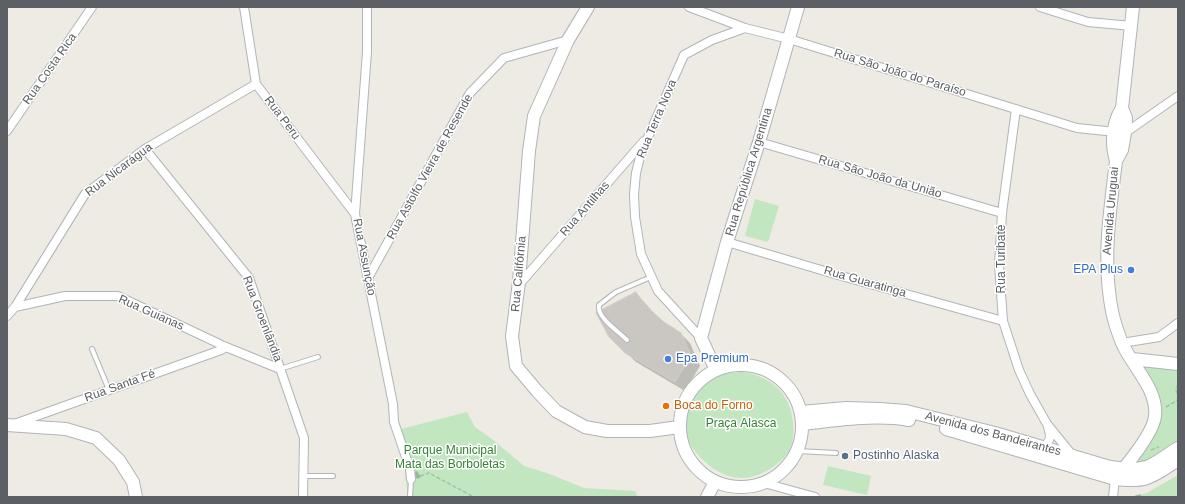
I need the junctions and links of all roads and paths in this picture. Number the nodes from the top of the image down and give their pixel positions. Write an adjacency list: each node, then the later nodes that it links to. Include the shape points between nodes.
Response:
1 (92, 7): 16 (street, Rua Costa Rica)
2 (244, 7): 13 (street, Rua Peru)
3 (367, 7): 22 (street, Rua Assunção, via 367,52)
4 (588, 7): 12 (street, Rua Califórnia)
5 (689, 7): 10 (street, Rua São João do Paraíso)
6 (798, 7): 11 (street, Rua República Argentina)
7 (1040, 7): 9 (street, via 1088,22)
8 (1133, 7): 9 (street, Avenida Uruguai)
9 (1132, 26): 17 (street, Avenida Uruguai, via 1122,108 1116,118)
10 (745, 28): 11 (street, Rua São João do Paraíso); 18 (street, Rua Terra Nova, via 712,40 684,55)
11 (789, 39): 15 (street, Rua São João do Paraíso); 19 (street, Rua República Argentina)
12 (568, 40): 25 (street, Rua Astolfo Vieira de Resende, via 504,58 470,93); 26 (street, Rua Califórnia, via 534,116)
13 (256, 84): 20 (street, Rua Nicarágua); 22 (street, Rua Peru)
14 (1178, 96): 17 (street)
15 (1016, 109): 17 (street, Rua São João do Paraíso, via 1077,128); 21 (street, Rua Turibaté)
16 (7, 131)
17 (1119, 133): 33 (street, Avenida Uruguai, via 1112,149 1116,160 1107,240 1107,276 1112,312)
18 (649, 134): 24 (street, Rua Terra Nova, via 636,173 634,202 641,254); 26 (street, Rua Antilhas)
19 (759, 142): 21 (street, Rua São João da União); 23 (street, Rua República Argentina)
20 (145, 148): 27 (street, Rua Nicarágua, via 85,194); 39 (street, Rua Groenlândia, via 249,278)
21 (1002, 212): 29 (street, Rua Turibaté, via 999,265)
22 (355, 214): 25 (street, Rua Assunção)
23 (727, 242): 29 (street, Rua Guaratinga); 31 (street, Rua República Argentina)
24 (651, 277): 31 (street, Rua Terra Nova, via 658,291); 32 (lane, via 616,292 599,305 600,315)
25 (368, 278): 59 (street, Rua Assunção, via 393,404 394,422)
26 (519, 282): 49 (street, Rua Califórnia, via 512,336 516,366 556,412 585,427 607,431 650,431)
27 (15, 307): 28 (street, Rua Nicarágua); 34 (street, Rua Guianas, via 65,296 118,296)
28 (7, 316)
29 (1004, 321): 48 (street, Rua Turibaté, via 1019,370)
30 (1178, 323): 33 (street, via 1160,337)
31 (701, 338): 40 (street, Rua Terra Nova)
32 (627, 340)
33 (1122, 343): 37 (street, Avenida Uruguai)
34 (226, 347): 39 (street, Rua Guianas); 42 (street, Rua Santa Fé)
35 (92, 349): 42 (lane)
36 (318, 357): 39 (lane)
37 (1132, 359): 38 (street); 56 (street, Avenida Uruguai, via 1155,399 1155,416 1152,428)
38 (1178, 364)
39 (280, 369): 57 (street, Rua Groenlândia, via 304,438)
40 (716, 370): 46 (street, via 733,366 751,366 768,371 783,382 795,396); 49 (street, via 696,384 689,393 680,415)
41 (1178, 384): 43 (path)
42 (109, 390): 47 (street, Rua Santa Fé)
43 (1178, 395)
44 (1178, 400): 45 (path)
45 (1162, 409)
46 (802, 418): 50 (street, Avenida dos Bandeirantes, via 846,408 906,411); 52 (street, via 802,438); 60 (street, Avenida dos Bandeirantes, via 905,419)
47 (10, 424): 63 (street, via 66,429 96,438 119,460 133,482)
48 (1047, 424): 50 (street, Rua Turibaté, via 1050,436); 54 (street, Rua Turibaté)
49 (680, 427): 61 (street, via 682,444 690,460 701,473)
50 (1045, 447): 54 (street, Avenida dos Bandeirantes)
51 (1178, 448): 56 (street, Avenida dos Bandeirantes, via 1151,465)
52 (798, 451): 53 (lane); 62 (street, via 778,476)
53 (836, 453)
54 (1073, 456): 56 (street, Avenida dos Bandeirantes)
55 (1178, 460): 60 (street, Avenida dos Bandeirantes, via 1150,478 1131,481)
56 (1124, 469): 60 (street, Avenida Uruguai)
57 (304, 476): 58 (lane); 64 (street, Rua Groenlândia)
58 (333, 476)
59 (411, 479): 65 (lane); 66 (path, via 429,473)
60 (1115, 479): 69 (street)
61 (716, 482): 62 (street, via 731,487 748,487); 67 (street)
62 (764, 483): 68 (street)
63 (136, 497)
64 (303, 497)
65 (410, 497)
66 (474, 497)
67 (707, 497)
68 (815, 497)
69 (1113, 497)

